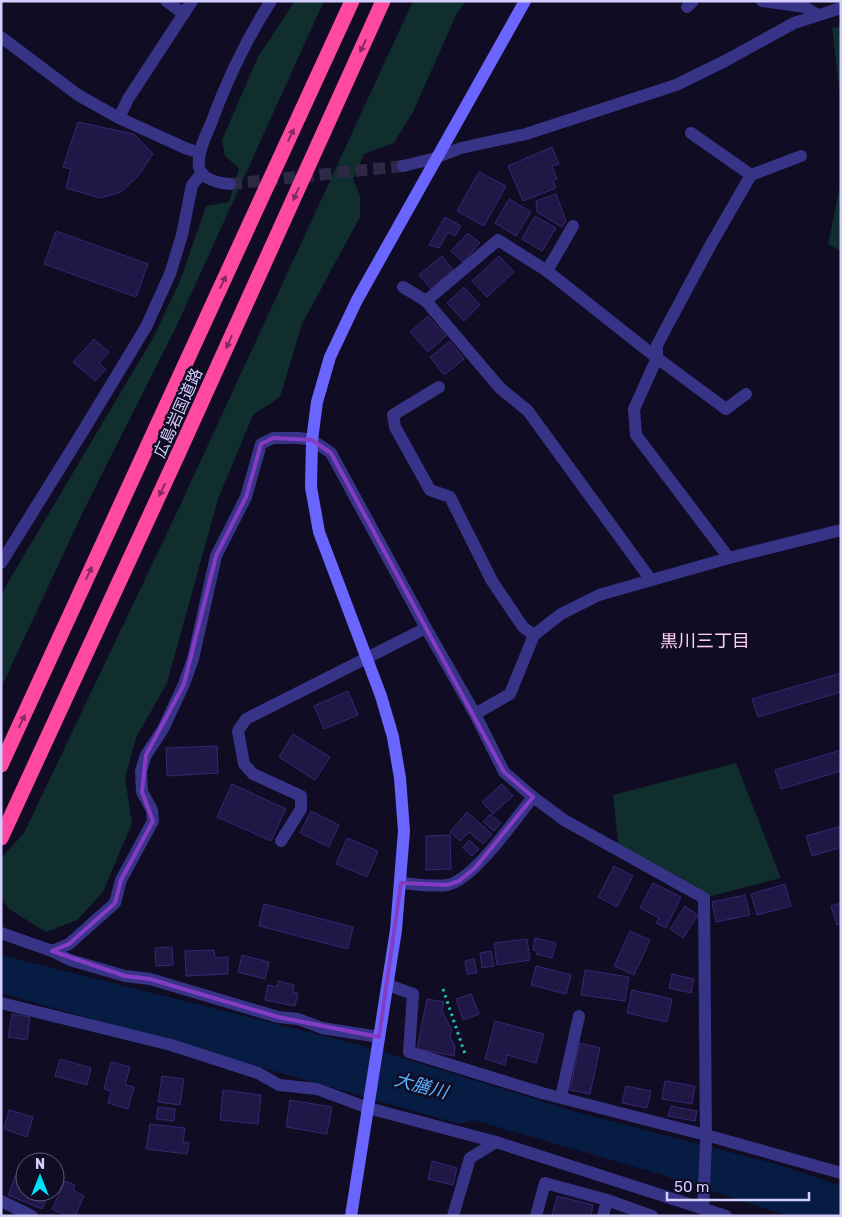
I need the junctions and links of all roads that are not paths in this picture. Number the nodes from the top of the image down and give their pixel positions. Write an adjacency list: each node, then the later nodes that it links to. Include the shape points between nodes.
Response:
1 (166, 1): 9 (street)
2 (192, 1): 9 (street)
3 (271, 1): 14 (street, via 252,30 226,83)
4 (352, 1): 37 (highway, 広島岩国道路, one-way to 4)
5 (383, 1): 39 (highway, 広島岩国道路, one-way to 39)
6 (525, 1): 16 (street)
7 (762, 1): 10 (street, via 805,7)
8 (841, 8): 10 (street)
9 (184, 14): 12 (street)
10 (817, 15): 16 (street, via 794,23 676,85 526,134 461,148)
11 (1, 38): 12 (street, via 78,96)
12 (119, 118): 14 (street)
13 (691, 132): 19 (street)
14 (200, 153): 18 (street)
15 (801, 156): 19 (street)
16 (438, 158): 17 (street); 28 (street, via 357,300 330,356 317,402)
17 (403, 166)
18 (202, 173): 20 (street, via 216,182); 31 (street, via 192,185 170,274 146,327)
19 (751, 175): 25 (street, via 658,344)
20 (230, 184)
21 (573, 226): 22 (street)
22 (547, 271): 24 (street, via 498,240); 25 (street)
23 (403, 287): 24 (street)
24 (426, 301): 32 (street, via 500,388 528,411)
25 (657, 358): 27 (street, via 726,409); 30 (street, via 634,408 636,434)
26 (438, 387): 34 (street, via 393,416 395,427 430,490 450,497 492,581 523,627)
27 (746, 394)
28 (312, 440): 33 (street, via 331,453); 35 (street, via 312,487 319,532); 43 (street, via 273,438 261,444 246,497 216,556 187,676 141,771 142,792 152,810 153,821 121,880 115,903 69,944)
29 (841, 530): 30 (street)
30 (729, 558): 32 (street)
31 (1, 563)
32 (651, 580): 34 (street, via 598,594 561,614)
33 (426, 628): 35 (street); 36 (street)
34 (534, 635): 36 (street, via 510,694)
35 (367, 659): 40 (street, via 246,719 238,731 244,764 252,774 301,796 301,809); 41 (street, via 393,737 400,778 404,831)
36 (475, 714): 38 (street, via 504,772)
37 (1, 765)
38 (533, 797): 41 (street, via 475,868 459,881 447,885); 50 (street, via 564,820 704,898)
39 (1, 838)
40 (281, 841)
41 (401, 883): 44 (street)
42 (1, 933): 43 (street)
43 (52, 951): 47 (street, via 70,960 125,976 150,978 278,1017 298,1019)
44 (388, 985): 47 (street); 48 (street, via 413,994 409,1052)
45 (1, 1003): 49 (street, via 171,1045 258,1073 279,1085 317,1089)
46 (579, 1016): 48 (street)
47 (378, 1041): 49 (street)
48 (561, 1097): 50 (street)
49 (369, 1104): 51 (street); 59 (street)
50 (706, 1138): 52 (street); 57 (street)
51 (496, 1142): 53 (street); 60 (street, via 470,1158)
52 (841, 1173)
53 (642, 1190): 56 (street); 57 (street)
54 (608, 1200): 56 (street); 61 (street, via 545,1182); 62 (street)
55 (1, 1201): 58 (street)
56 (621, 1205): 63 (street)
57 (703, 1209): 64 (street)
58 (32, 1216)
59 (351, 1216)
60 (453, 1216)
61 (536, 1216)
62 (603, 1216)
63 (652, 1216)
64 (726, 1216)

